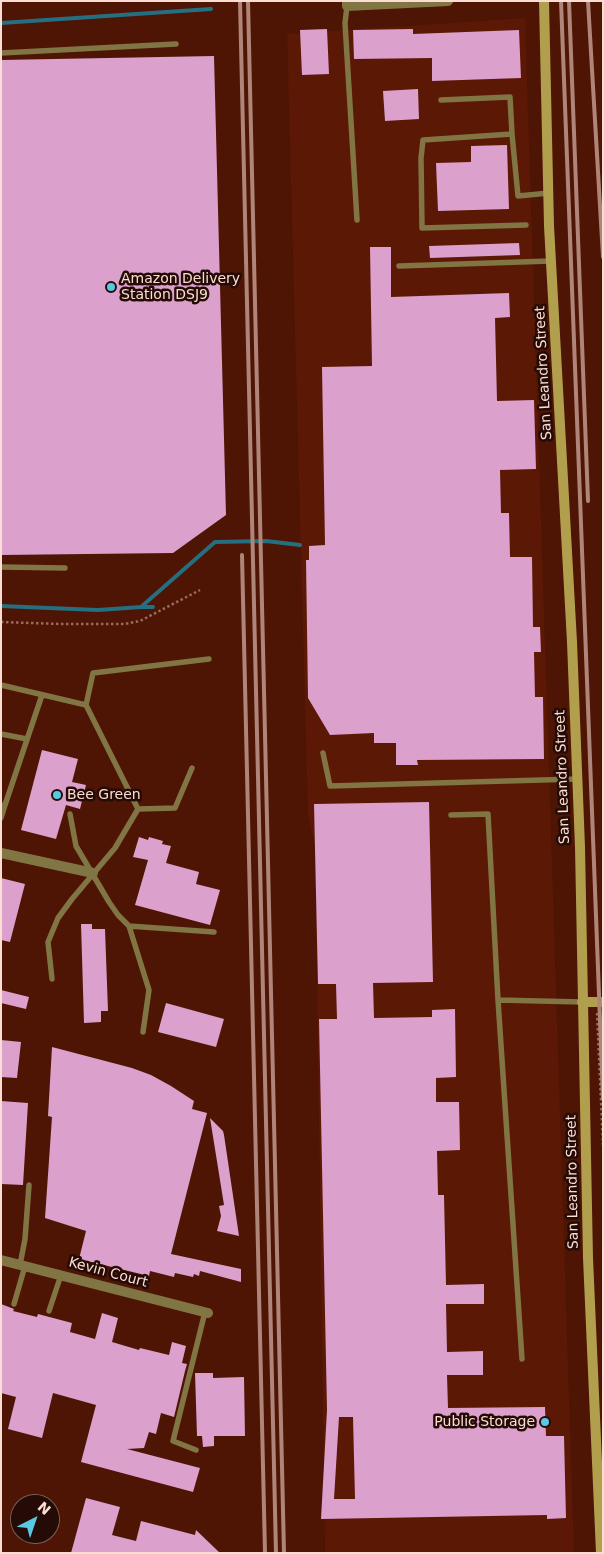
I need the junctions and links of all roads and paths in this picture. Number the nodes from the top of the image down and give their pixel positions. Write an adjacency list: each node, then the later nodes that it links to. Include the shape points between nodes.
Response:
1 (448, 1): 3 (street)
2 (544, 1): 8 (main road, San Leandro Street)
3 (347, 3): 9 (lane, via 345,23)
4 (176, 44): 5 (lane)
5 (1, 53)
6 (441, 100): 7 (lane, via 510,98)
7 (512, 134): 8 (lane, via 518,196); 10 (lane, via 423,140 422,228)
8 (549, 193): 11 (main road, San Leandro Street)
9 (357, 220)
10 (526, 225)
11 (552, 261): 12 (lane); 25 (main road, San Leandro Street)
12 (399, 266)
13 (1, 567): 14 (lane)
14 (65, 568)
15 (200, 590): 16 (path, via 140,621 125,624)
16 (1, 622)
17 (209, 659): 20 (lane, via 93,673)
18 (1, 685): 19 (lane)
19 (42, 695): 20 (lane); 22 (lane)
20 (86, 705): 27 (lane)
21 (1, 734): 22 (lane)
22 (27, 739): 26 (lane)
23 (323, 753): 25 (lane, via 330,786)
24 (192, 768): 27 (lane, via 175,808)
25 (577, 779): 37 (main road, San Leandro Street)
26 (3, 805): 30 (lane)
27 (138, 810): 32 (lane, via 114,848)
28 (70, 814): 32 (lane, via 76,846)
29 (451, 814): 36 (lane, via 488,814)
30 (1, 818)
31 (1, 853): 32 (street)
32 (93, 873): 33 (lane, via 109,902); 35 (lane, via 58,918 48,942)
33 (129, 926): 34 (lane); 39 (lane, via 150,990)
34 (214, 932)
35 (52, 979)
36 (498, 1000): 37 (lane); 48 (lane)
37 (582, 1002): 38 (main road); 50 (main road, San Leandro Street, via 588,1258)
38 (600, 1002): 40 (path)
39 (143, 1032)
40 (603, 1146)
41 (29, 1185): 43 (lane)
42 (1, 1260): 43 (street, Kevin Court)
43 (23, 1265): 44 (street, Kevin Court); 45 (lane)
44 (61, 1275): 46 (lane); 47 (street, Kevin Court)
45 (14, 1304)
46 (49, 1312)
47 (206, 1313): 49 (lane, via 173,1441)
48 (522, 1359)
49 (196, 1450)
50 (601, 1553)

